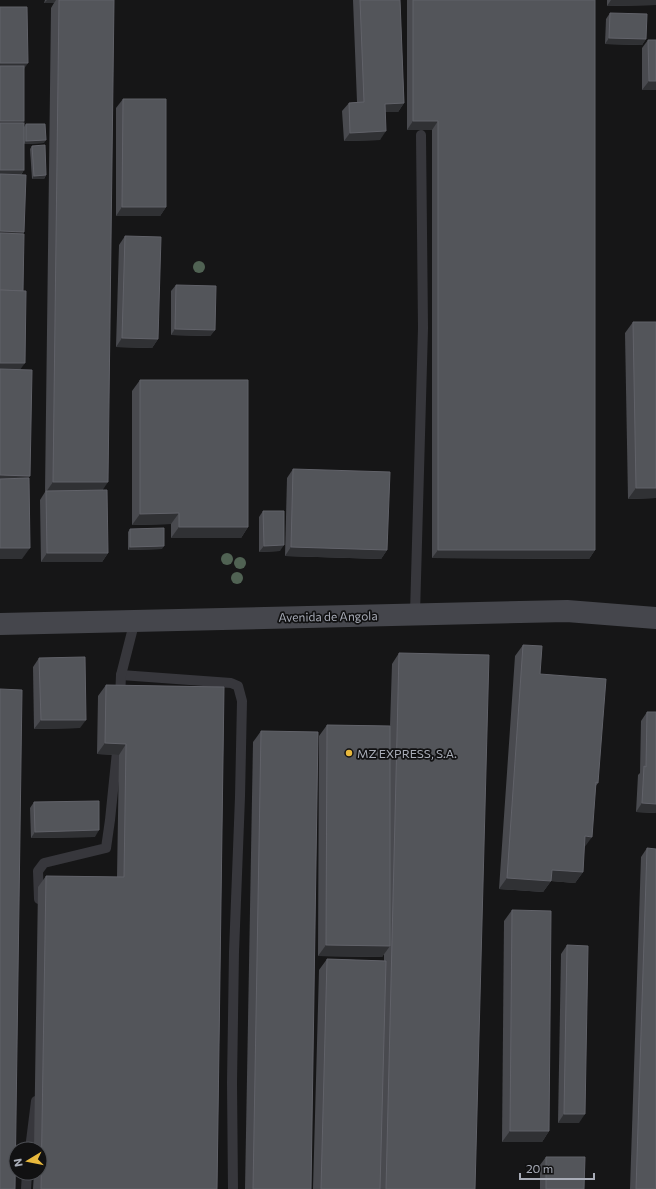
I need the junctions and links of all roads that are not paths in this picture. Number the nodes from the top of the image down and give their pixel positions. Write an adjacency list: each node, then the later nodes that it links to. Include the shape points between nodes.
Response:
1 (421, 135): 2 (lane, via 423,328)
2 (415, 614): 3 (main road, Avenida de Angola, via 567,611); 4 (main road, Avenida de Angola)
3 (656, 618)
4 (135, 620): 5 (main road, Avenida de Angola); 6 (lane)
5 (0, 624)
6 (121, 674): 7 (lane); 12 (lane, via 231,682 238,686 242,701 234,952)
7 (119, 712)
8 (118, 735): 9 (lane, via 106,848 44,863 38,871)
9 (40, 909)
10 (37, 1090): 11 (lane)
11 (31, 1141)
12 (233, 1189)

